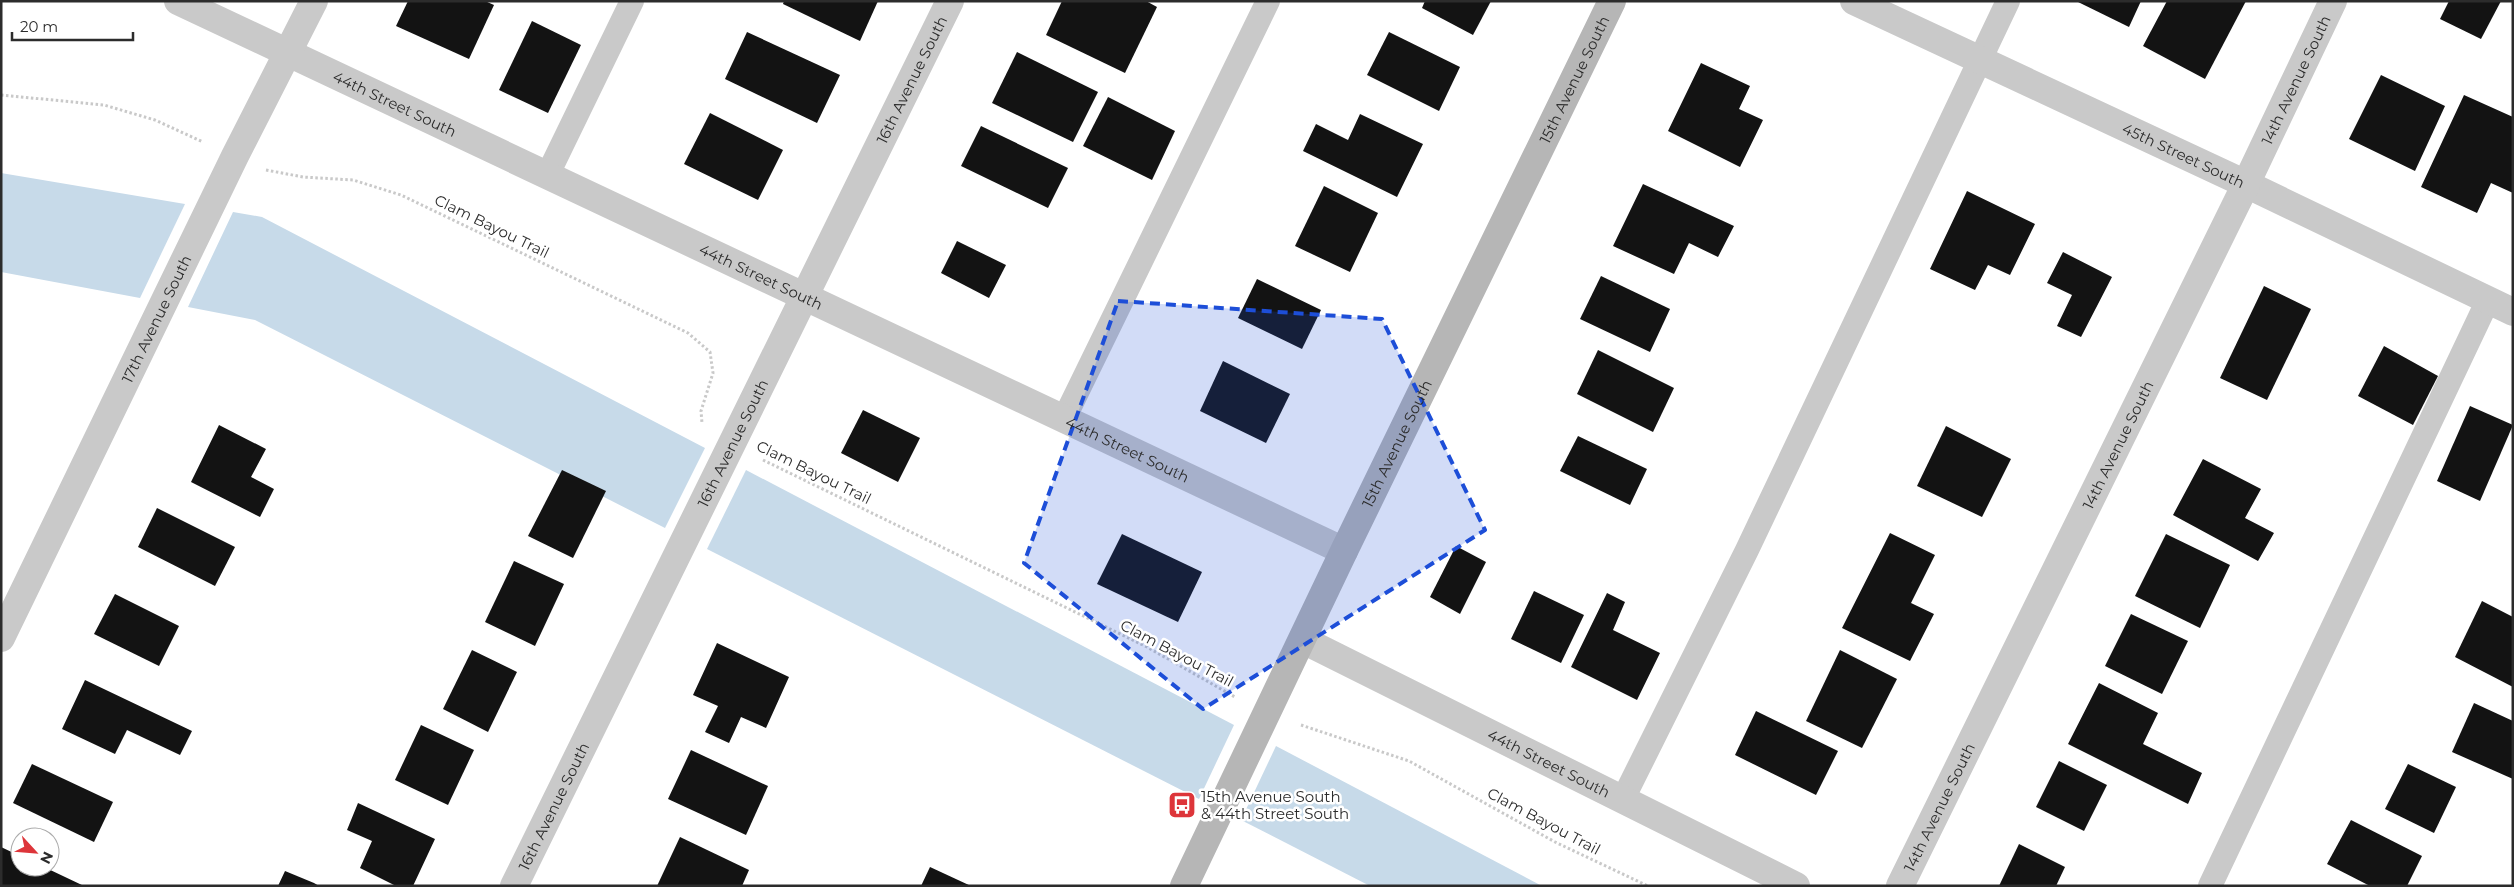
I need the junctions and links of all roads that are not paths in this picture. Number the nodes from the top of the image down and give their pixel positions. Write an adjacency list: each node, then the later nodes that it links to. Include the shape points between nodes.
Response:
1 (178, 1): 10 (street, 44th Street South)
2 (314, 1): 10 (street, 17th Avenue South)
3 (632, 1): 12 (lane)
4 (950, 1): 14 (street, 16th Avenue South)
5 (1268, 1): 17 (lane)
6 (1612, 1): 18 (street, 15th Avenue South)
7 (1854, 1): 11 (street, 45th Street South)
8 (2008, 1): 11 (lane)
9 (2333, 1): 13 (street, 14th Avenue South)
10 (288, 55): 12 (street, 44th Street South); 19 (street, 17th Avenue South, via 235,156)
11 (1980, 60): 13 (street, 45th Street South); 21 (lane)
12 (547, 176): 14 (street, 44th Street South)
13 (2246, 184): 15 (street, 45th Street South); 25 (street, 14th Avenue South)
14 (805, 297): 17 (street, 44th Street South); 22 (street, 16th Avenue South)
15 (2488, 300): 16 (street, 45th Street South); 26 (lane)
16 (2513, 312)
17 (1064, 419): 18 (street, 44th Street South)
18 (1344, 551): 20 (street, 15th Avenue South)
19 (1, 638)
20 (1303, 640): 21 (street, 44th Street South); 23 (street, 15th Avenue South)
21 (1623, 799): 24 (street, 44th Street South)
22 (514, 886)
23 (1184, 886)
24 (1796, 886)
25 (1900, 886)
26 (2210, 886)

